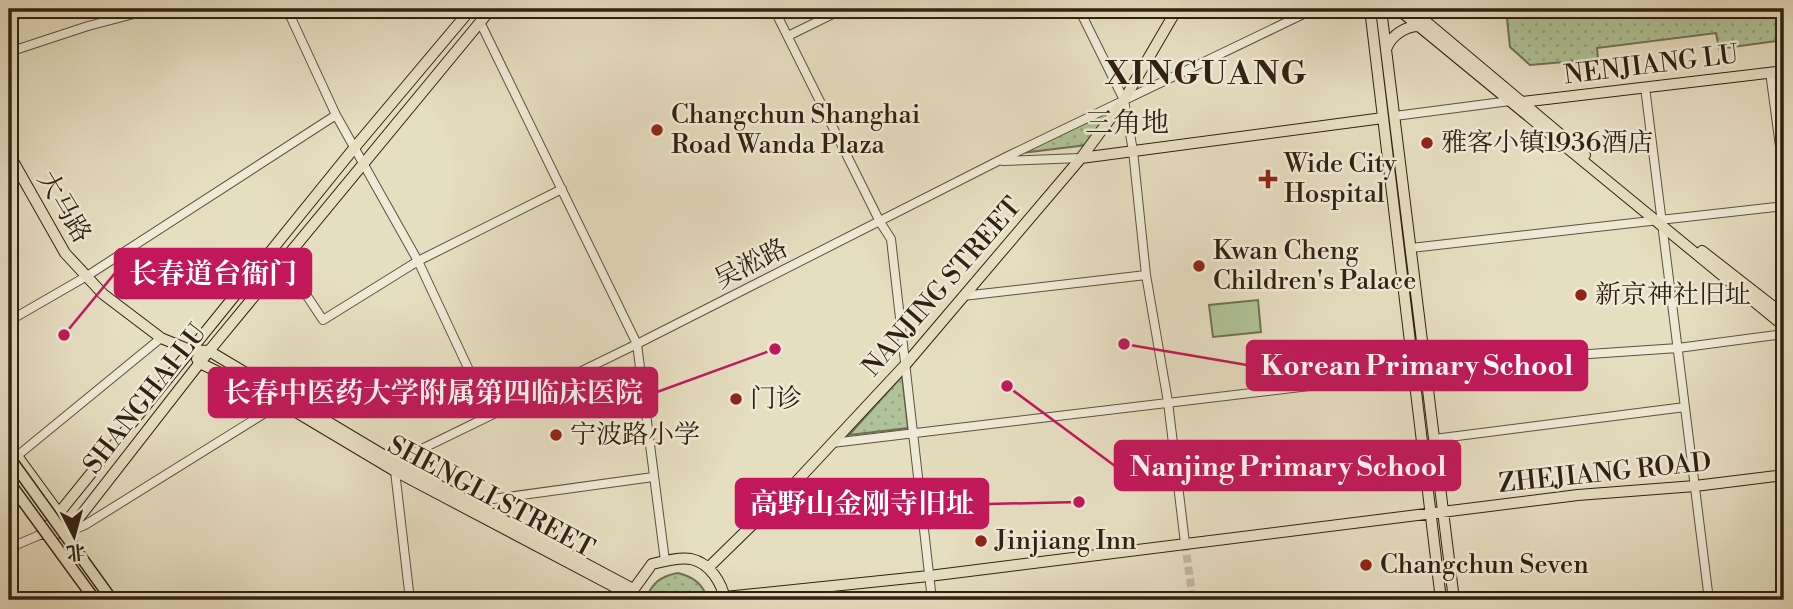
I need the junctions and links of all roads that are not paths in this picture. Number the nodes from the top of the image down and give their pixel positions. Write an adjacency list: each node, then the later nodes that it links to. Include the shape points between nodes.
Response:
1 (153, 9): 19 (street)
2 (287, 9): 26 (street)
3 (471, 9): 29 (main road, SHANGHAI LU)
4 (491, 9): 15 (main road, SHANGHAI LU)
5 (775, 9): 17 (street)
6 (843, 9): 17 (street)
7 (1079, 9): 23 (street)
8 (1177, 9): 23 (main road, NANJING STREET)
9 (1314, 9): 23 (street, 吴淞路)
10 (1370, 9): 28 (main road)
11 (1381, 9): 18 (main road)
12 (1398, 9): 16 (main road)
13 (1411, 9): 16 (main road)
14 (1424, 9): 16 (main road)
15 (480, 22): 34 (main road, SHANGHAI LU); 36 (street)
16 (1423, 24): 18 (main road, via 1396,35); 24 (main road); 25 (main road)
17 (788, 36): 38 (street)
18 (1387, 48): 27 (main road)
19 (9, 52)
20 (1784, 71): 21 (main road, NENJIANG LU)
21 (1770, 72): 22 (main road, NENJIANG LU); 35 (street)
22 (1645, 87): 25 (main road, NENJIANG LU); 39 (street)
23 (1124, 100): 30 (street); 32 (main road, NANJING STREET); 33 (street, 吴淞路)
24 (1510, 101): 27 (street); 39 (main road)
25 (1522, 102): 39 (main road)
26 (336, 115): 29 (street); 44 (street)
27 (1395, 116): 40 (main road)
28 (1383, 118): 30 (main road); 58 (main road)
29 (355, 147): 34 (street); 53 (main road, SHANGHAI LU)
30 (1133, 151): 32 (main road); 43 (street)
31 (9, 154): 44 (main road, 大马路, via 50,230)
32 (1080, 158): 33 (street); 45 (main road, NANJING STREET)
33 (998, 161): 38 (street, 吴淞路)
34 (363, 162): 41 (main road, SHANGHAI LU); 42 (street)
35 (1784, 176)
36 (562, 189): 42 (street); 51 (street)
37 (1784, 206): 39 (street)
38 (880, 222): 51 (street, 吴淞路); 56 (street, via 891,239)
39 (1660, 223): 40 (street); 46 (main road); 48 (main road); 52 (street)
40 (1411, 248): 57 (main road)
41 (283, 260): 42 (street, via 323,320); 54 (main road, SHANGHAI LU)
42 (418, 261): 62 (street)
43 (1146, 275): 45 (street); 59 (street)
44 (87, 276): 47 (street); 50 (main road, 大马路, via 103,294)
45 (963, 296): 56 (main road, NANJING STREET)
46 (1784, 315)
47 (9, 321)
48 (1784, 326)
49 (1784, 334): 52 (street)
50 (161, 338): 53 (main road, 大马路); 67 (street)
51 (637, 344): 62 (street, 吴淞路); 70 (street)
52 (1678, 348): 57 (street, via 1560,356); 61 (street)
53 (190, 350): 54 (main road, SHENGLI STREET); 55 (main road, SHENGLI STREET); 76 (main road, SHANGHAI LU)
54 (209, 351): 55 (main road, SHANGHAI LU); 68 (main road, SHENGLI STREET)
55 (200, 363): 60 (main road, SHENGLI STREET); 78 (main road, SHANGHAI LU)
56 (906, 364): 63 (street); 65 (main road, NANJING STREET)
57 (1426, 373): 58 (street); 64 (main road)
58 (1414, 375): 59 (street); 77 (main road)
59 (1168, 402): 63 (street); 80 (street)
60 (281, 403): 68 (main road, SHENGLI STREET); 78 (street)
61 (1685, 407): 64 (street); 72 (street)
62 (490, 415): 68 (street, 吴淞路)
63 (914, 433): 65 (street); 84 (street)
64 (1434, 439): 75 (main road)
65 (832, 443): 83 (main road, NANJING STREET)
66 (9, 445): 67 (main road)
67 (13, 457): 76 (main road); 88 (highway, bridge)
68 (395, 466): 74 (main road, SHENGLI STREET); 85 (main road, SHENGLI STREET); 89 (street)
69 (1784, 475): 72 (main road, ZHEJIANG ROAD)
70 (653, 477): 74 (street); 82 (street)
71 (9, 482): 87 (highway, bridge)
72 (1695, 486): 75 (main road, ZHEJIANG ROAD); 93 (street)
73 (9, 490): 79 (main road)
74 (471, 502): 85 (main road, SHENGLI STREET)
75 (1443, 511): 77 (main road, ZHEJIANG ROAD); 92 (main road)
76 (58, 512): 78 (main road); 79 (main road, SHANGHAI LU)
77 (1430, 513): 80 (main road, ZHEJIANG ROAD); 91 (main road)
78 (68, 532): 79 (main road); 88 (main road)
79 (42, 534): 81 (street); 87 (main road)
80 (1185, 543): 84 (main road, ZHEJIANG ROAD)
81 (9, 548)
82 (665, 561): 83 (main road, via 692,559); 85 (main road, via 652,564)
83 (708, 568): 86 (main road, via 719,580)
84 (929, 576): 86 (main road, ZHEJIANG ROAD); 90 (street)
85 (631, 595)
86 (725, 598)
87 (94, 600)
88 (114, 600)
89 (410, 600)
90 (932, 600)
91 (1441, 600)
92 (1454, 600)
93 (1709, 600)

